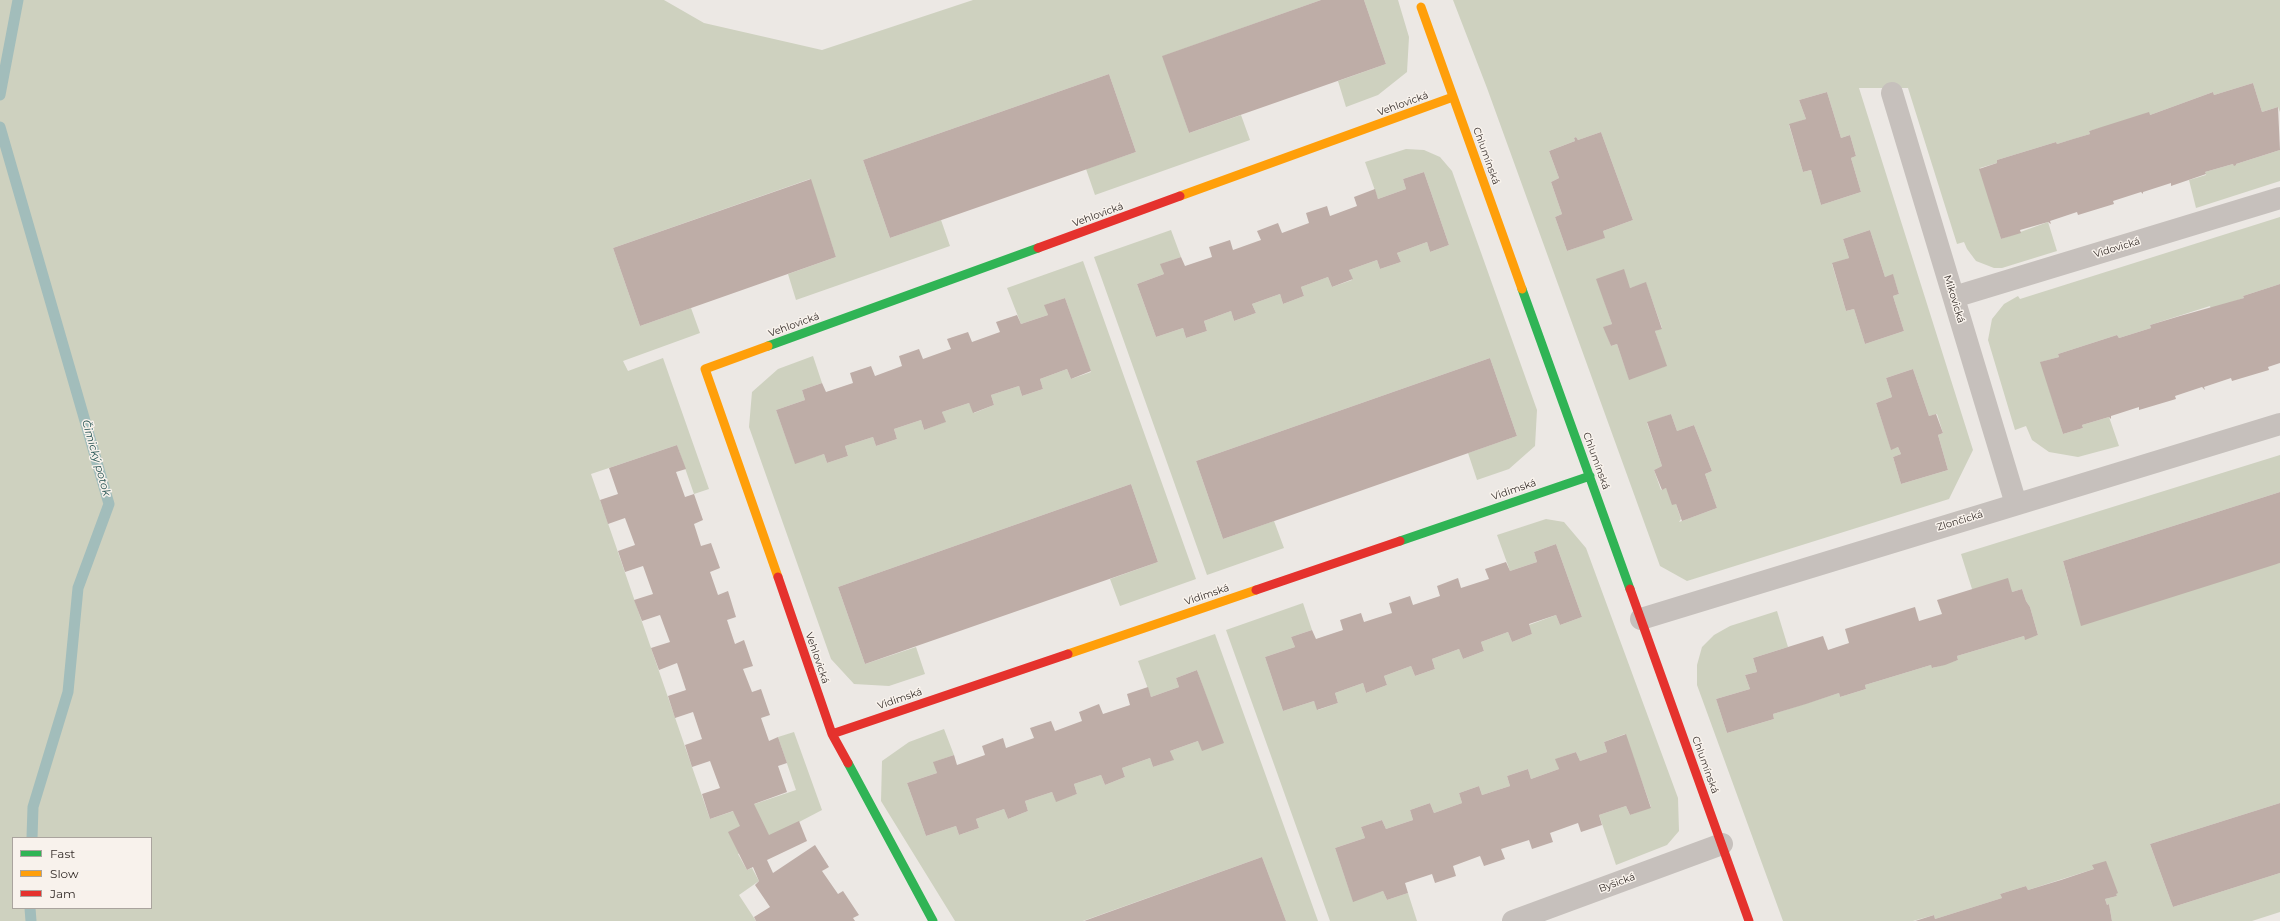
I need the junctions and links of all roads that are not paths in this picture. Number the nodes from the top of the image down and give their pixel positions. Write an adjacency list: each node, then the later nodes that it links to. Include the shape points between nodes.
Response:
1 (1421, 7): 3 (street, Chlumínská)
2 (1892, 93): 5 (street, Mikovická)
3 (1453, 97): 7 (street, Chlumínská); 10 (street, Vehlovická, via 705,369)
4 (2280, 198): 5 (street, Vidovická)
5 (1954, 298): 8 (street, Mikovická)
6 (2280, 424): 8 (street, Zlončická)
7 (1590, 476): 9 (street, Chlumínská); 10 (street, Vidimská)
8 (2016, 504): 9 (street, Zlončická)
9 (1641, 618): 11 (street, Chlumínská)
10 (832, 734): 12 (street, Vehlovická)
11 (1722, 844): 13 (street, Byšická); 14 (street, Chlumínská)
12 (933, 921)
13 (1513, 921)
14 (1749, 921)

